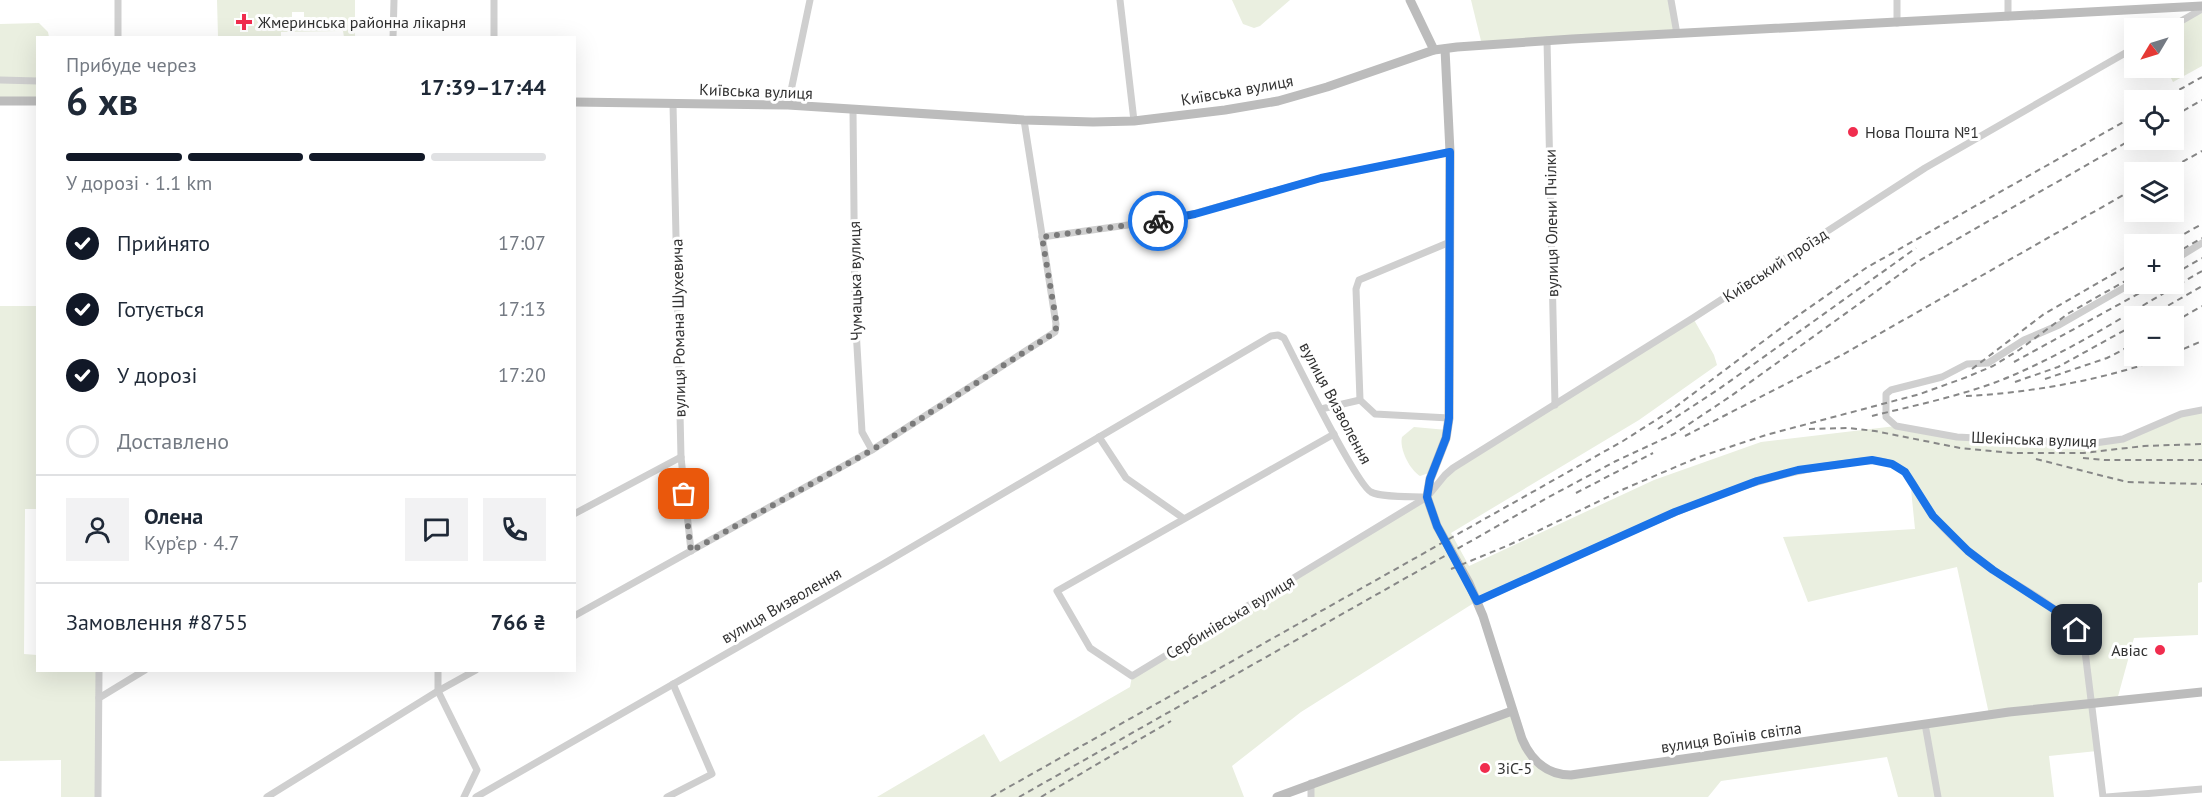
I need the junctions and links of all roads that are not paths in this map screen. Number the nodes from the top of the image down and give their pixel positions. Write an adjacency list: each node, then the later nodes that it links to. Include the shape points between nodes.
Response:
1 (118, 0): 15 (street)
2 (394, 0): 16 (street)
3 (494, 0): 17 (street)
4 (810, 0): 28 (street)
5 (1120, 0): 31 (street)
6 (1410, 0): 20 (street)
7 (1671, 0): 14 (street)
8 (1897, 0): 13 (street)
9 (2008, 0): 11 (street)
10 (2202, 7): 11 (street, Київська вулиця); 12 (street)
11 (2008, 17): 13 (street, Київська вулиця)
12 (2184, 18)
13 (1898, 23): 14 (street, Київська вулиця)
14 (1677, 34): 18 (street, Київська вулиця)
15 (118, 36)
16 (393, 36)
17 (494, 36)
18 (1547, 40): 19 (street, Київська вулиця); 39 (street, вулиця Олени Пчілки)
19 (1445, 49): 20 (street, Київська вулиця); 32 (street)
20 (1434, 50): 31 (street, Київська вулиця, via 1286,99)
21 (2124, 54): 39 (street, Київський проїзд, via 1925,168)
22 (0, 80): 23 (street)
23 (36, 81)
24 (0, 101): 25 (street)
25 (36, 101)
26 (576, 102): 27 (street, Київська вулиця)
27 (673, 104): 28 (street, Київська вулиця); 46 (street, вулиця Романа Шухевича)
28 (788, 105): 29 (street, Київська вулиця)
29 (853, 110): 30 (street, Київська вулиця); 45 (street, Чумацька вулиця, via 855,312 862,432)
30 (1024, 120): 31 (street, Київська вулиця); 33 (street)
31 (1134, 121)
32 (1450, 152): 33 (street, via 1321,178 1178,218); 34 (street)
33 (1042, 237): 45 (street, via 1056,324 1054,333)
34 (1450, 242): 38 (street, via 1359,280 1356,289); 42 (street)
35 (2202, 243): 36 (street)
36 (2184, 254)
37 (2124, 288): 41 (street, Шекінська вулиця, via 1988,363 1967,364 1942,377 1891,390 1886,394 1886,417 1896,426 1957,437 2088,444 2123,439 2181,414)
38 (1360, 400): 40 (street); 42 (street, via 1375,414)
39 (1555, 405): 47 (street, Київський проїзд, via 1453,468)
40 (1321, 409): 43 (street, вулиця Визволення); 44 (street, вулиця Визволення, via 1284,338 1278,335)
41 (2202, 410)
42 (1449, 418): 47 (street)
43 (1334, 434): 47 (street, вулиця Визволення, via 1371,492); 49 (street)
44 (1099, 437): 49 (street, via 1126,478); 57 (street, вулиця Визволення)
45 (872, 450): 50 (street)
46 (681, 457): 48 (street); 50 (street, вулиця Романа Шухевича)
47 (1427, 497): 49 (street, Сербинівська вулиця, via 1132,676 1090,648 1057,591); 51 (street, via 1437,526)
48 (576, 513)
49 (1183, 518)
50 (691, 551): 52 (street)
51 (1477, 601): 61 (street, via 1686,508 1757,481 1798,470 1872,460 1892,464 1905,472 1933,516 1968,551 2073,625 2085,651); 62 (street)
52 (576, 615)
53 (99, 672): 60 (street)
54 (142, 672): 60 (street)
55 (438, 672): 58 (street)
56 (472, 672): 58 (street)
57 (673, 684): 69 (street, вулиця Визволення); 70 (street, via 712,774)
58 (438, 691): 67 (street); 68 (street, via 477,770)
59 (2202, 692): 61 (street, вулиця Воїнів світла)
60 (99, 698): 66 (street)
61 (2091, 702): 63 (street, вулиця Воїнів світла); 74 (street)
62 (1512, 711): 63 (street, вулиця Воїнів світла, via 1530,755 1542,767 1563,775); 64 (street)
63 (1926, 724): 73 (street)
64 (1311, 783): 71 (street); 72 (street)
65 (2202, 789): 74 (street)
66 (98, 797)
67 (267, 797)
68 (464, 797)
69 (476, 797)
70 (668, 797)
71 (1277, 797)
72 (1311, 797)
73 (1938, 797)
74 (2105, 797)

